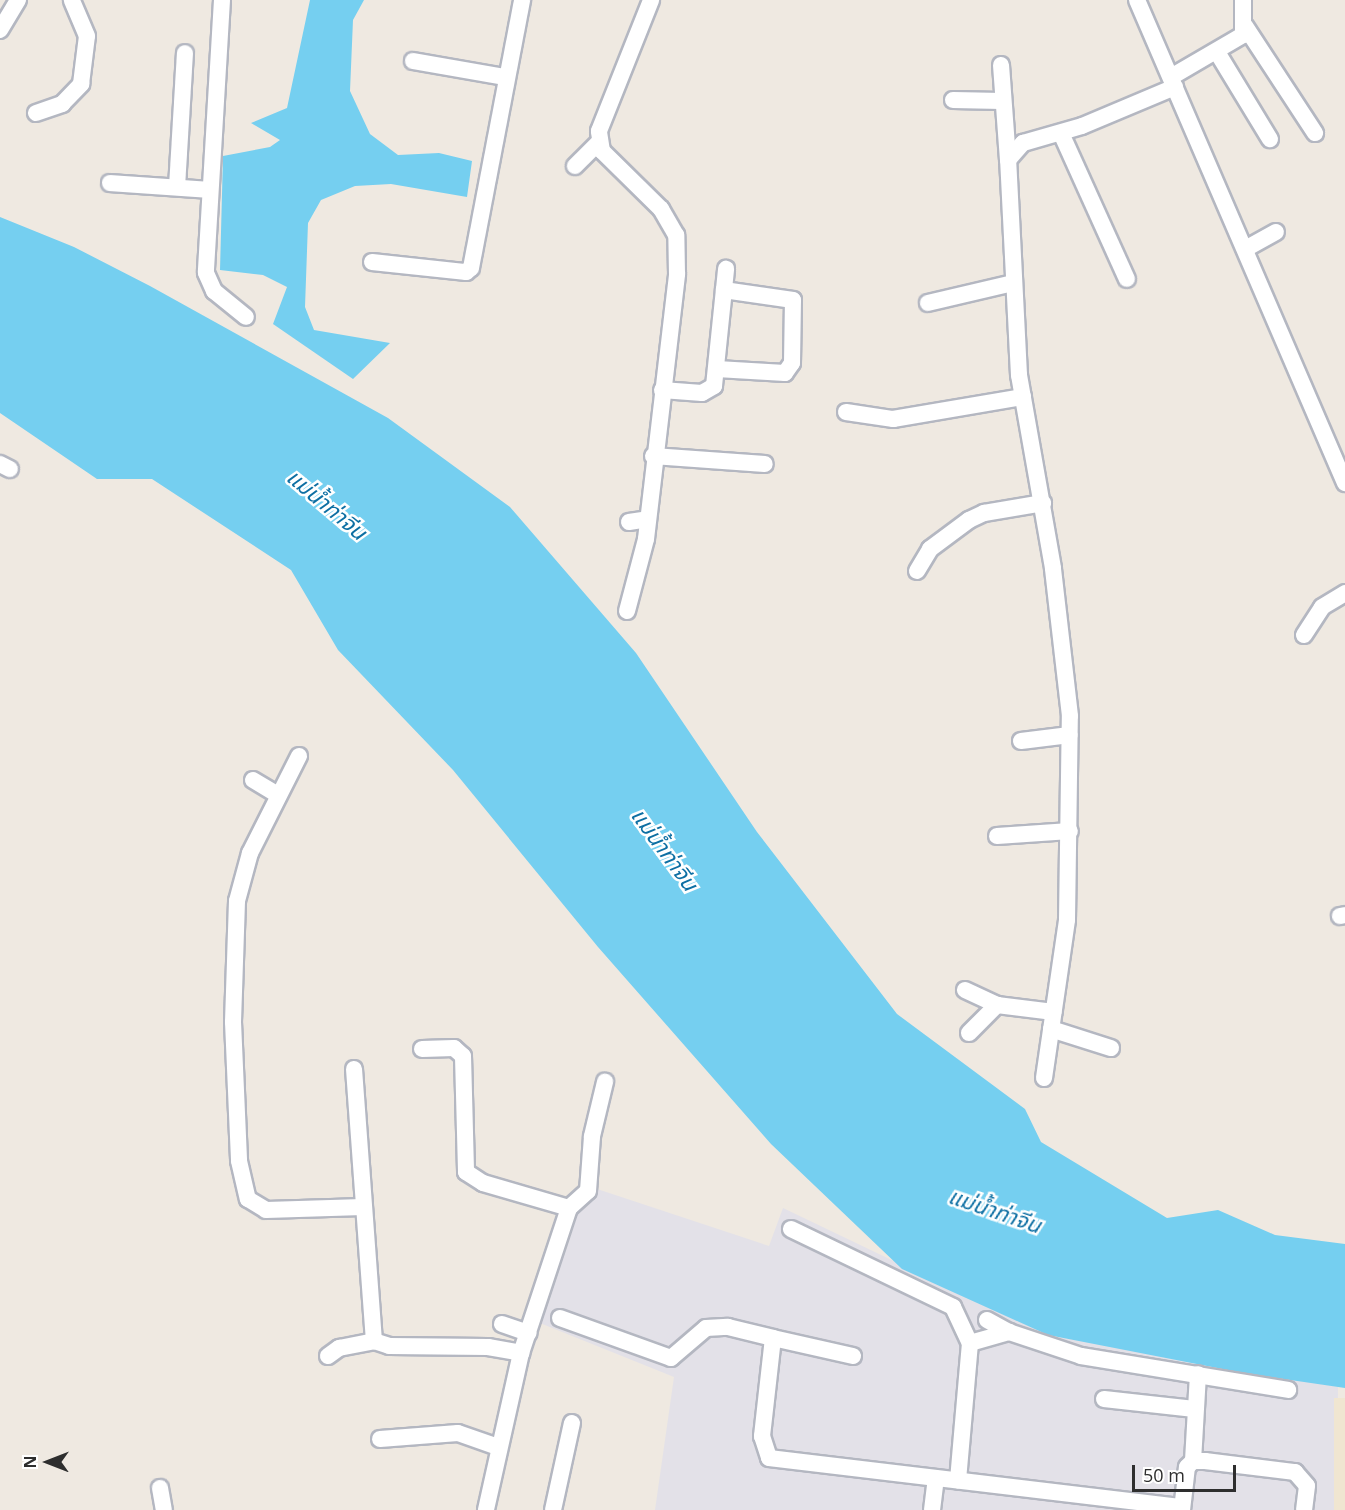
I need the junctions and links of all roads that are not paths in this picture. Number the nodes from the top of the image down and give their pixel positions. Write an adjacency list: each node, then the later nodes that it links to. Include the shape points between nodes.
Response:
1 (18, 0): 9 (street)
2 (72, 0): 18 (street, via 87,36 81,84 62,104)
3 (222, 0): 27 (street)
4 (522, 0): 14 (street)
5 (651, 0): 22 (street, via 602,116)
6 (1137, 0): 15 (street)
7 (1243, 0): 8 (street)
8 (1245, 26): 10 (street, via 1238,40); 20 (street)
9 (0, 30)
10 (1217, 52): 15 (street); 21 (street)
11 (185, 53): 26 (street)
12 (413, 61): 14 (street)
13 (1001, 65): 17 (street)
14 (505, 77): 30 (street, via 471,268 466,272)
15 (1173, 82): 19 (street); 29 (street)
16 (954, 100): 17 (street)
17 (1002, 101): 23 (street)
18 (36, 113)
19 (1060, 133): 23 (street, via 1023,143); 32 (street)
20 (1315, 133)
21 (1270, 139)
22 (599, 142): 24 (street); 38 (street, via 661,209 676,235 677,274)
23 (1008, 160): 33 (street)
24 (575, 166)
25 (110, 183): 26 (street)
26 (177, 188): 27 (street)
27 (210, 190): 36 (street, via 208,284)
28 (1276, 232): 29 (street)
29 (1247, 248): 43 (street)
30 (372, 261)
31 (726, 269): 34 (street)
32 (1126, 279)
33 (1013, 283): 35 (street); 39 (street)
34 (724, 290): 37 (street); 37 (street, via 793,300 792,363 785,373)
35 (928, 303)
36 (246, 317)
37 (717, 369): 38 (street, via 710,391)
38 (662, 390): 41 (street)
39 (1023, 397): 40 (street, via 893,420); 44 (street)
40 (846, 412)
41 (653, 456): 42 (street); 45 (street)
42 (765, 464)
43 (1345, 483)
44 (1042, 503): 47 (street, via 984,513 969,520 930,549); 51 (street)
45 (648, 519): 46 (street); 49 (street)
46 (629, 522)
47 (917, 571)
48 (1345, 593): 50 (street, via 1322,607)
49 (627, 611)
50 (1304, 635)
51 (1070, 735): 52 (street); 56 (street)
52 (1021, 741)
53 (299, 756): 55 (street)
54 (253, 780): 55 (street)
55 (276, 794): 67 (street, via 250,853 237,901 234,1098 244,1192 256,1206 275,1212)
56 (1070, 831): 57 (street); 60 (street, via 1067,920)
57 (997, 836)
58 (965, 990): 59 (street)
59 (997, 1005): 60 (street); 61 (street)
60 (1053, 1020): 63 (street); 65 (street)
61 (969, 1033)
62 (422, 1048): 68 (street, via 454,1048 463,1056 466,1172 483,1183)
63 (1111, 1048)
64 (354, 1069): 67 (street)
65 (1044, 1078)
66 (605, 1082): 68 (street, via 592,1136 588,1191)
67 (363, 1207): 76 (street)
68 (569, 1209): 74 (street)
69 (791, 1229): 77 (street, via 942,1298 953,1307)
70 (560, 1318): 75 (street, via 671,1358 706,1328)
71 (987, 1320): 73 (street)
72 (502, 1324): 74 (street)
73 (1010, 1332): 77 (street); 81 (street, via 1081,1356)
74 (528, 1333): 78 (street)
75 (773, 1338): 80 (street); 89 (street, via 762,1436 769,1458)
76 (374, 1341): 78 (street, via 389,1346 488,1347); 79 (street, via 339,1348)
77 (970, 1343): 90 (street)
78 (521, 1353): 87 (street)
79 (328, 1356)
80 (853, 1356)
81 (1198, 1374): 82 (street); 84 (street)
82 (1288, 1390)
83 (1104, 1399): 84 (street)
84 (1194, 1409): 88 (street)
85 (573, 1423): 95 (street)
86 (380, 1439): 87 (street, via 458,1433)
87 (498, 1447): 94 (street)
88 (1193, 1461): 92 (street, via 1185,1476); 97 (street, via 1296,1472 1307,1486)
89 (936, 1478): 90 (street); 96 (street)
90 (958, 1480): 92 (street)
91 (160, 1488): 93 (street)
92 (1182, 1509)
93 (164, 1510)
94 (486, 1510)
95 (553, 1510)
96 (932, 1510)
97 (1304, 1510)

